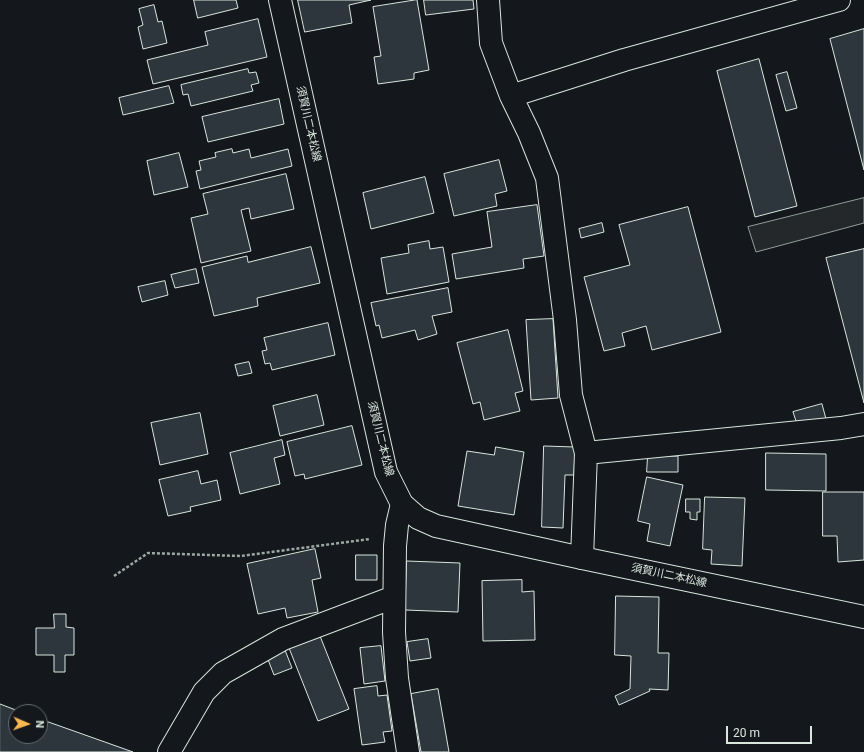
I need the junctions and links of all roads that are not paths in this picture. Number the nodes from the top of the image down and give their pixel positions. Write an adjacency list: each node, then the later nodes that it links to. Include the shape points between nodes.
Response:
1 (280, 0): 7 (street, 須賀川二本松線, via 386,472)
2 (488, 0): 4 (street, via 491,43)
3 (839, 0): 4 (street, via 624,60)
4 (511, 96): 6 (street, via 547,178 565,320 571,395)
5 (864, 424): 6 (street)
6 (586, 453): 8 (street)
7 (402, 504): 8 (street, 須賀川二本松線, via 418,518 436,526); 9 (street, via 397,535)
8 (582, 558): 10 (street, 須賀川二本松線)
9 (394, 596): 11 (street, via 283,639 223,673 204,692); 12 (street, via 397,678)
10 (864, 617)
11 (169, 752)
12 (408, 752)

